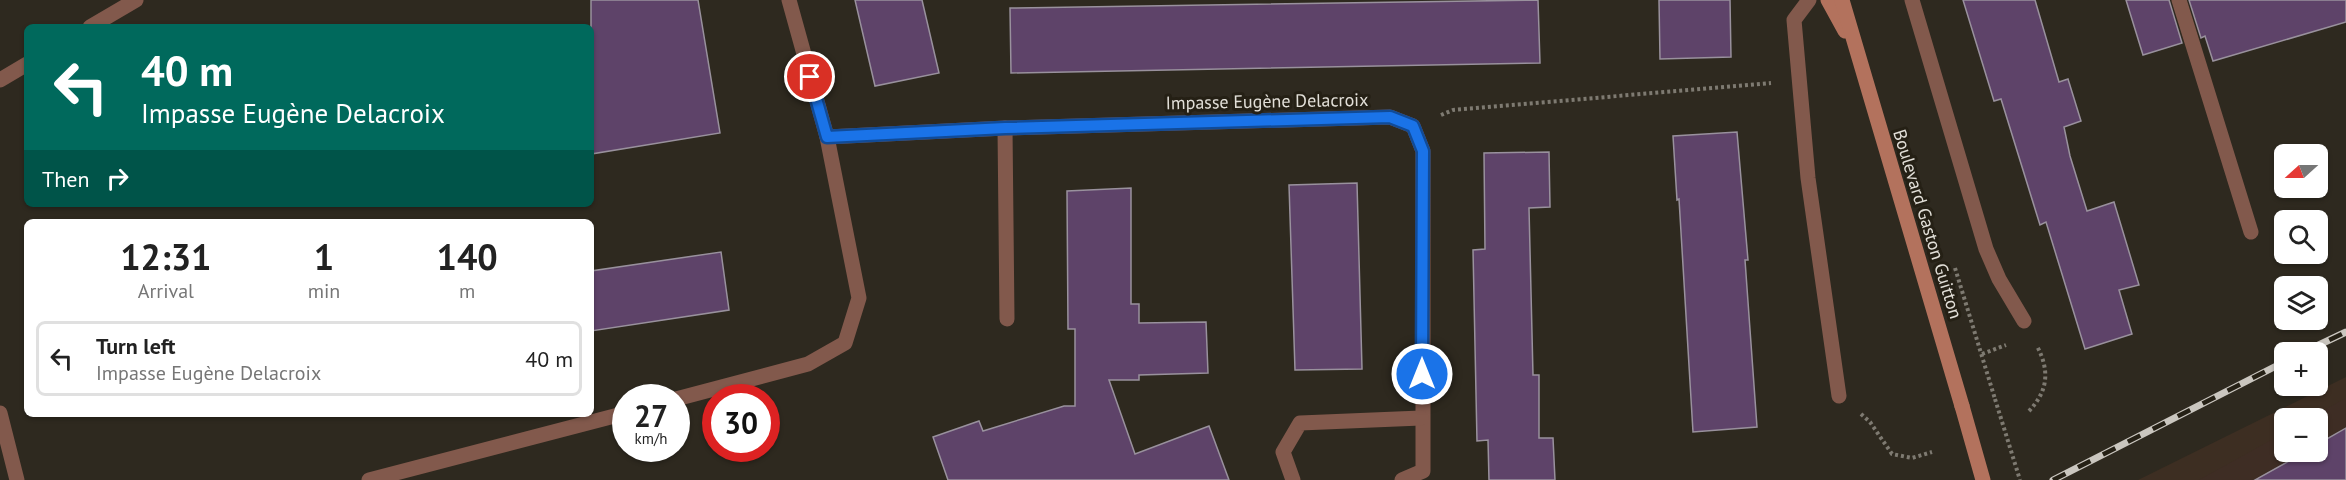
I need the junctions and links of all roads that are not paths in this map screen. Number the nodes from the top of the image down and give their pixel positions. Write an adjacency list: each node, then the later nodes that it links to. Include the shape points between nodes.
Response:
1 (136, 0): 8 (street)
2 (789, 0): 13 (street)
3 (1809, 0): 18 (street, via 1794,20 1808,178)
4 (1828, 0): 9 (main road, Boulevard Gaston Guitton)
5 (1842, 0): 9 (main road, Boulevard Gaston Guitton)
6 (1912, 0): 16 (street, via 1986,249)
7 (2180, 0): 14 (street)
8 (95, 24)
9 (1856, 52): 26 (main road, Boulevard Gaston Guitton, bridge)
10 (24, 66): 11 (street)
11 (0, 80)
12 (1005, 128): 13 (street, Impasse Eugène Delacroix); 15 (street); 21 (street, Impasse Eugène Delacroix, via 1390,117 1413,126 1423,151)
13 (827, 137): 17 (street, via 859,298 845,343 808,364)
14 (2252, 232)
15 (1007, 319)
16 (2024, 321)
17 (690, 395)
18 (1839, 396)
19 (0, 413): 22 (street)
20 (612, 417): 23 (street)
21 (1421, 418): 24 (street, via 1300,423 1283,452); 25 (street, via 1423,471)
22 (17, 480)
23 (369, 480)
24 (1293, 480)
25 (1402, 480)
26 (1983, 480)

